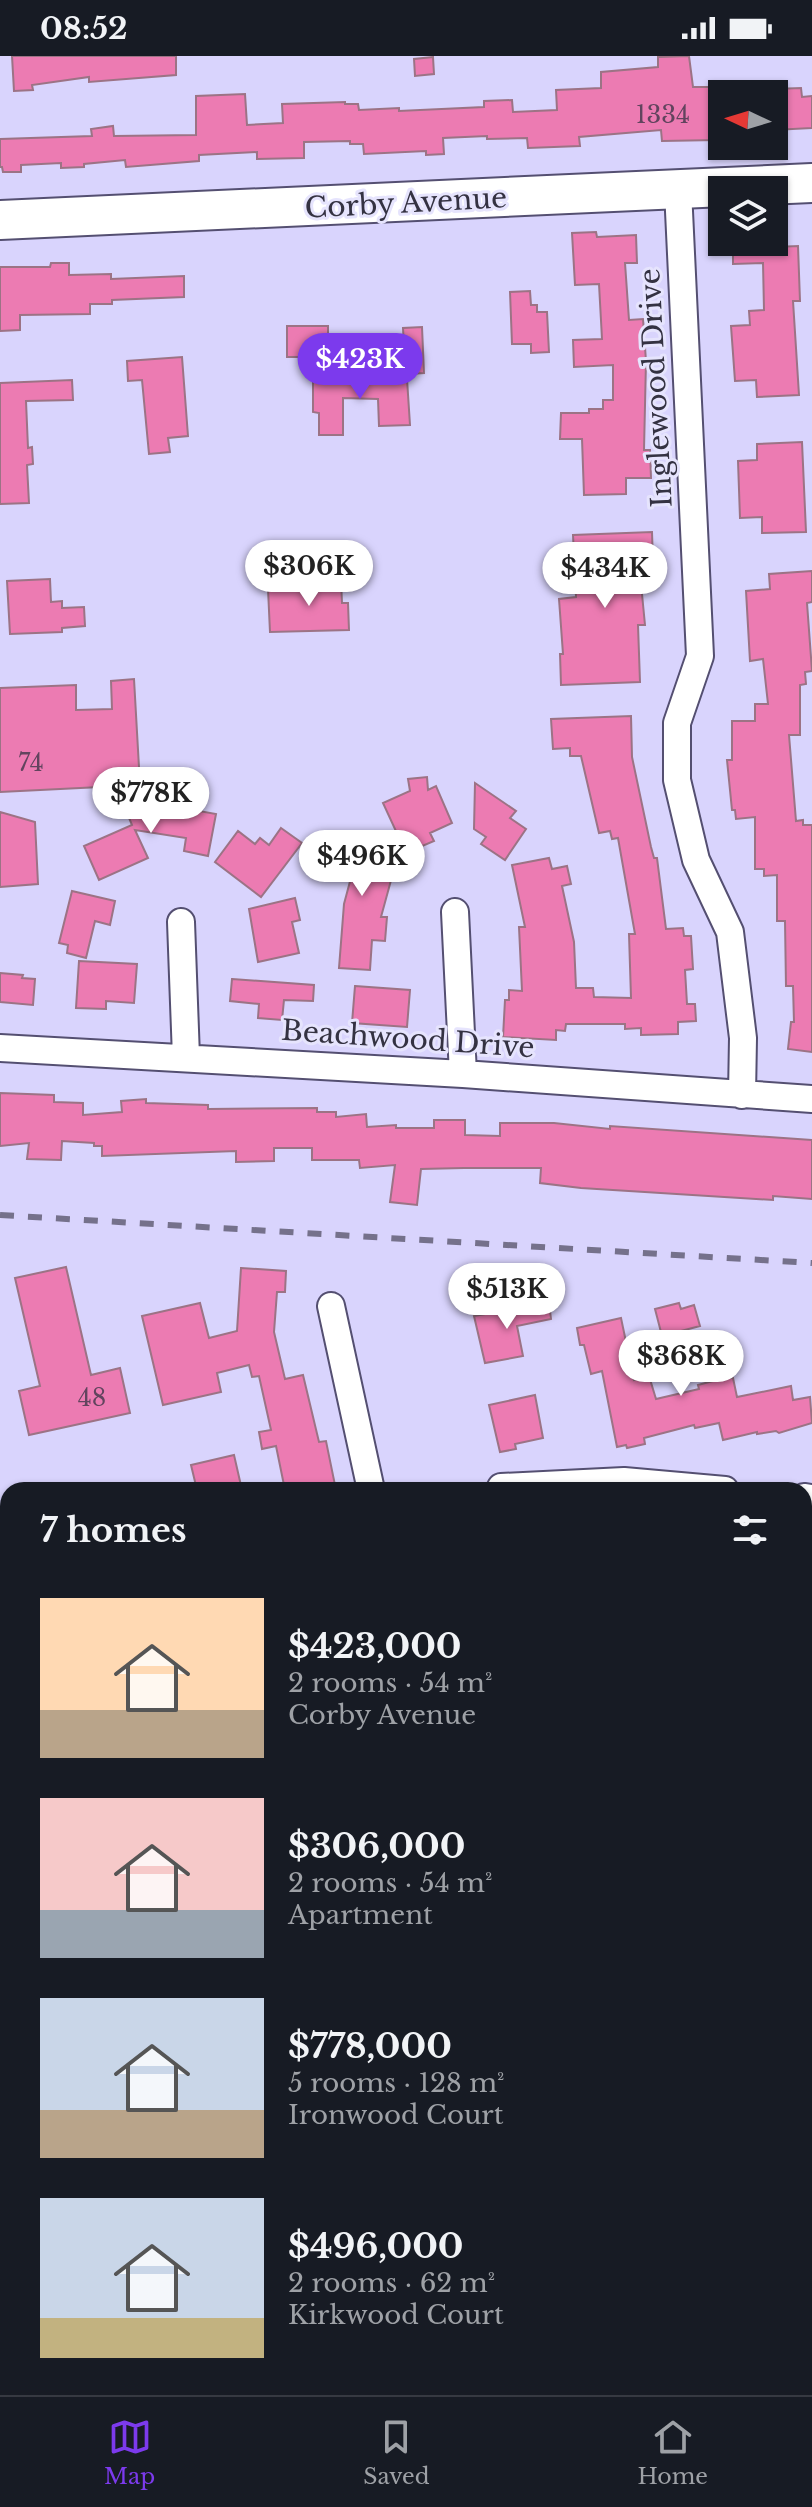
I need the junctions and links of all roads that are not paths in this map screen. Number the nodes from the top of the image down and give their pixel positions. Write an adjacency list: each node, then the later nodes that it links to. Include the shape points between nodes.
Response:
1 (812, 183): 2 (street, Corby Avenue)
2 (678, 190): 3 (street, Corby Avenue); 9 (street, Inglewood Drive, via 700,656 677,723 677,780 696,860 730,932 743,1038)
3 (0, 220)
4 (455, 912): 8 (street)
5 (181, 922): 7 (street)
6 (0, 1048): 7 (street, Beachwood Drive)
7 (186, 1057): 8 (street, Beachwood Drive)
8 (463, 1074): 9 (street, Beachwood Drive)
9 (742, 1095): 10 (street, Beachwood Drive)
10 (812, 1099)
11 (331, 1306): 12 (street)
12 (369, 1482)
13 (604, 1482): 14 (street)
14 (635, 1482)

